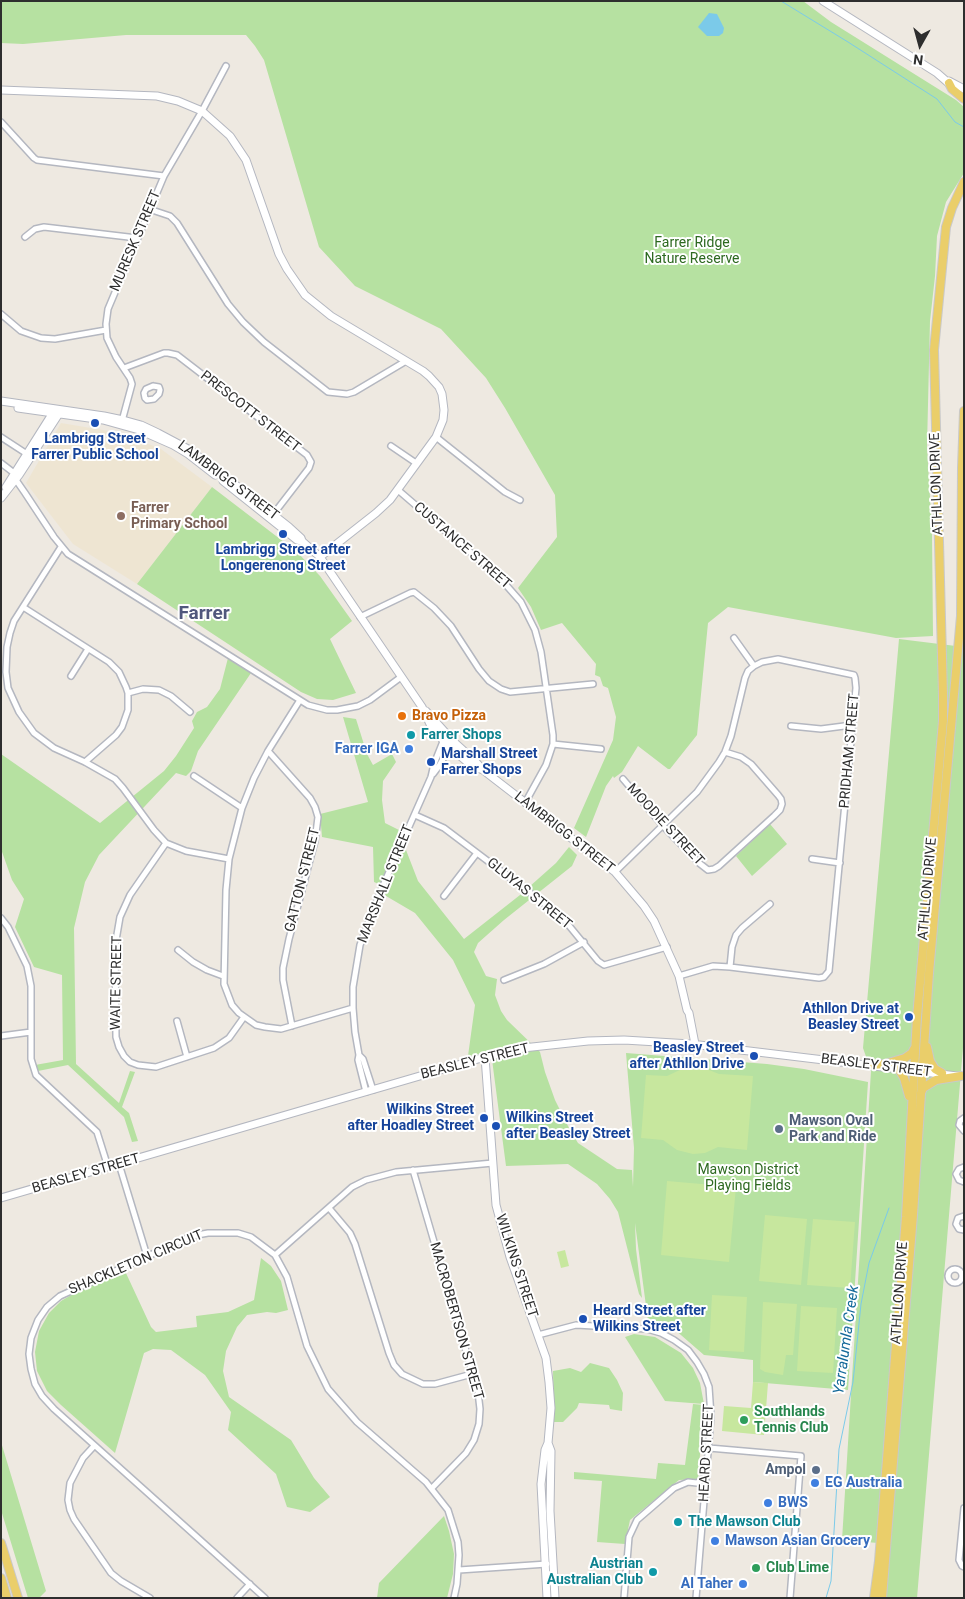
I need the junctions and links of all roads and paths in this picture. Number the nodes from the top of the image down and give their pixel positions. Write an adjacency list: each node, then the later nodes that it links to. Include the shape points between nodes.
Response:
1 (823, 1): 3 (street)
2 (226, 66): 8 (street, MURESK STREET)
3 (946, 80): 4 (street); 6 (street); 7 (main road)
4 (964, 89)
5 (1, 90): 8 (street, via 157,96)
6 (964, 94)
7 (964, 99)
8 (202, 111): 10 (street, MURESK STREET); 17 (street, via 230,136 246,160 279,254 296,283 331,316)
9 (1, 122): 10 (street, via 37,160)
10 (164, 176): 12 (street, MURESK STREET)
11 (964, 182): 93 (main road, ATHLLON DRIVE, via 946,227 934,350 943,708)
12 (149, 209): 14 (street, MURESK STREET); 17 (street, via 170,216 177,223 243,322 328,392 354,392)
13 (24, 237): 14 (street, via 44,227)
14 (136, 238): 16 (street, MURESK STREET, via 108,309)
15 (1, 314): 16 (street, via 21,331 41,338 55,339)
16 (106, 330): 18 (street, MURESK STREET)
17 (406, 361): 27 (street, via 429,376 442,394 443,420)
18 (124, 368): 19 (street, MURESK STREET, via 130,378); 36 (street, PRESCOTT STREET, via 168,353 177,355 307,455 311,462 309,468)
19 (131, 389): 20 (street); 25 (street)
20 (144, 392)
21 (1, 401): 23 (street, LAMBRIGG STREET)
22 (1, 405): 23 (street, LAMBRIGG STREET)
23 (57, 411): 25 (street, LAMBRIGG STREET); 29 (street); 32 (street)
24 (964, 411): 91 (main road, ATHLLON DRIVE, via 961,616)
25 (122, 422): 36 (street, LAMBRIGG STREET, via 158,433 190,450)
26 (1, 437): 29 (street)
27 (436, 437): 31 (street); 35 (street, via 505,492)
28 (391, 446): 31 (street)
29 (27, 454): 32 (street)
30 (1, 463): 32 (street)
31 (416, 463): 33 (street)
32 (15, 476): 34 (street); 37 (street)
33 (398, 490): 38 (street, via 376,513); 48 (street, CUSTANCE STREET, via 515,593 535,630)
34 (1, 497)
35 (520, 500)
36 (272, 516): 38 (street, LAMBRIGG STREET)
37 (61, 547): 39 (street); 51 (street)
38 (320, 557): 40 (street, LAMBRIGG STREET)
39 (23, 607): 42 (street); 47 (street, via 14,621 7,648)
40 (360, 616): 45 (street, LAMBRIGG STREET); 48 (street, via 414,592 451,626 480,669 496,686 510,692)
41 (734, 638): 43 (street)
42 (88, 648): 44 (street); 50 (street, via 114,666)
43 (754, 666): 53 (street, PRIDHAM STREET, via 778,659 854,675 856,688); 60 (street, via 745,678)
44 (71, 676)
45 (401, 676): 51 (street, via 370,700 346,709 316,708); 55 (street, LAMBRIGG STREET)
46 (593, 684): 48 (street)
47 (8, 688): 49 (street); 61 (street, via 34,733 54,748)
48 (546, 688): 57 (street, CUSTANCE STREET)
49 (1, 689)
50 (128, 693): 52 (street, via 158,690); 61 (street, via 128,710 122,727)
51 (300, 700): 59 (street)
52 (190, 712)
53 (852, 725): 54 (street, via 821,729); 73 (street, PRIDHAM STREET)
54 (791, 726)
55 (445, 738): 56 (street, LAMBRIGG STREET); 63 (street, MARSHALL STREET)
56 (451, 744): 63 (street, MARSHALL STREET); 65 (street, LAMBRIGG STREET)
57 (553, 744): 58 (street); 65 (street, CUSTANCE STREET, via 546,765)
58 (601, 749)
59 (268, 751): 66 (street); 88 (street, GATTON STREET, via 310,798 318,817 283,968)
60 (725, 752): 68 (street, via 706,782); 68 (street, MOODIE STREET, via 751,764 781,799 780,810 719,866 708,870)
61 (85, 762): 69 (street, via 115,779)
62 (194, 776): 66 (street)
63 (431, 777): 67 (street, MARSHALL STREET)
64 (623, 779): 68 (street, MOODIE STREET)
65 (525, 803): 74 (street, LAMBRIGG STREET)
66 (242, 808): 71 (street)
67 (415, 815): 70 (street, GLUYAS STREET, via 444,828); 85 (street, MARSHALL STREET, via 365,929 353,987)
68 (663, 826): 74 (street)
69 (166, 843): 71 (street, via 186,851); 95 (street, WAITE STREET, via 130,895 120,917 115,946 116,1037 124,1056 138,1065 156,1067)
70 (478, 853): 75 (street); 78 (street, GLUYAS STREET, via 554,911)
71 (230, 859): 82 (street)
72 (812, 859): 73 (street)
73 (840, 863): 81 (street, PRIDHAM STREET, via 831,964 827,975 818,978)
74 (615, 872): 79 (street, LAMBRIGG STREET, via 644,906)
75 (444, 896)
76 (770, 904): 81 (street, via 736,935)
77 (1, 918): 89 (street, via 27,966)
78 (584, 942): 79 (street, GLUYAS STREET, via 604,965); 84 (street, via 544,964)
79 (667, 947): 83 (street, LAMBRIGG STREET)
80 (178, 950): 82 (street, via 193,962)
81 (730, 967): 83 (street, PRIDHAM STREET, via 705,968)
82 (223, 976): 86 (street, via 232,1005)
83 (679, 976): 92 (street, LAMBRIGG STREET)
84 (504, 980)
85 (353, 1008): 88 (street); 102 (street, MARSHALL STREET, via 359,1055 363,1059)
86 (244, 1017): 88 (street, via 265,1027 281,1029); 95 (street, WAITE STREET, via 222,1044)
87 (177, 1022): 95 (street)
88 (292, 1026)
89 (30, 1032): 90 (street); 109 (street, via 31,1059 36,1075 93,1127)
90 (1, 1036)
91 (925, 1038): 99 (main road, ATHLLON DRIVE); 100 (main road, via 930,1061)
92 (693, 1044): 94 (street, BEASLEY STREET, via 592,1041 524,1048); 96 (street, BEASLEY STREET)
93 (915, 1048): 96 (main road, via 906,1058); 98 (main road, ATHLLON DRIVE)
94 (485, 1056): 102 (street, BEASLEY STREET); 107 (street, WILKINS STREET)
95 (186, 1057)
96 (871, 1065): 97 (street, BEASLEY STREET)
97 (898, 1068): 98 (street, BEASLEY STREET); 104 (main road, via 908,1090)
98 (913, 1070): 99 (street, BEASLEY STREET); 104 (main road, ATHLLON DRIVE)
99 (922, 1071): 100 (street, BEASLEY STREET); 103 (main road, ATHLLON DRIVE)
100 (942, 1073): 101 (street, BEASLEY STREET)
101 (962, 1076): 103 (main road, via 936,1080)
102 (369, 1091): 108 (street, BEASLEY STREET)
103 (921, 1093): 146 (main road, ATHLLON DRIVE)
104 (911, 1108): 145 (main road, ATHLLON DRIVE, via 905,1224)
105 (964, 1118): 106 (street, via 959,1125)
106 (964, 1131)
107 (493, 1163): 111 (street); 119 (street, WILKINS STREET, via 501,1227)
108 (119, 1164): 109 (street, BEASLEY STREET); 118 (street)
109 (108, 1167): 113 (street, BEASLEY STREET)
110 (964, 1167): 112 (street, via 956,1174)
111 (413, 1170): 114 (street, via 366,1180 352,1187); 120 (street, MACROBERTSON STREET)
112 (964, 1182)
113 (1, 1198)
114 (329, 1208): 117 (street); 120 (street, via 355,1244 389,1353 398,1370 423,1384)
115 (964, 1216): 116 (street, via 958,1218 956,1224 957,1228)
116 (964, 1230)
117 (275, 1255): 118 (street, SHACKLETON CIRCUIT, via 251,1237 222,1232 192,1236); 125 (street, SHACKLETON CIRCUIT, via 287,1277 307,1346 328,1389 358,1422)
118 (147, 1256): 121 (street, SHACKLETON CIRCUIT, via 60,1296 38,1320 31,1338 30,1369 42,1396)
119 (538, 1336): 122 (street, HEARD STREET, via 568,1326 586,1325 647,1329 674,1340 697,1362 709,1387); 129 (street, WILKINS STREET, via 546,1358 549,1382)
120 (472, 1374): 125 (street, MACROBERTSON STREET, via 480,1410 474,1440 466,1453)
121 (94, 1446): 133 (street, SHACKLETON CIRCUIT); 136 (street, via 70,1482 70,1510 111,1573)
122 (709, 1448): 123 (street, HEARD STREET); 144 (street, via 801,1456)
123 (707, 1476): 124 (street); 126 (street, HEARD STREET)
124 (697, 1483): 126 (street); 142 (street, via 688,1482 674,1488 637,1520 629,1537)
125 (432, 1488): 131 (street, SHACKLETON CIRCUIT, via 448,1510 453,1524 458,1542)
126 (705, 1492): 143 (street, HEARD STREET)
127 (964, 1508): 130 (street, via 960,1560)
128 (1, 1543): 135 (main road)
129 (549, 1564): 131 (street); 140 (street, WILKINS STREET); 141 (street, WILKINS STREET)
130 (964, 1567)
131 (459, 1570): 139 (street, SHACKLETON CIRCUIT)
132 (1, 1578): 134 (main road)
133 (250, 1584): 137 (street); 138 (street, SHACKLETON CIRCUIT)
134 (7, 1598)
135 (18, 1598)
136 (150, 1598)
137 (237, 1598)
138 (265, 1598)
139 (454, 1598)
140 (547, 1598)
141 (554, 1598)
142 (624, 1598)
143 (696, 1598)
144 (790, 1598)
145 (874, 1598)
146 (882, 1598)

